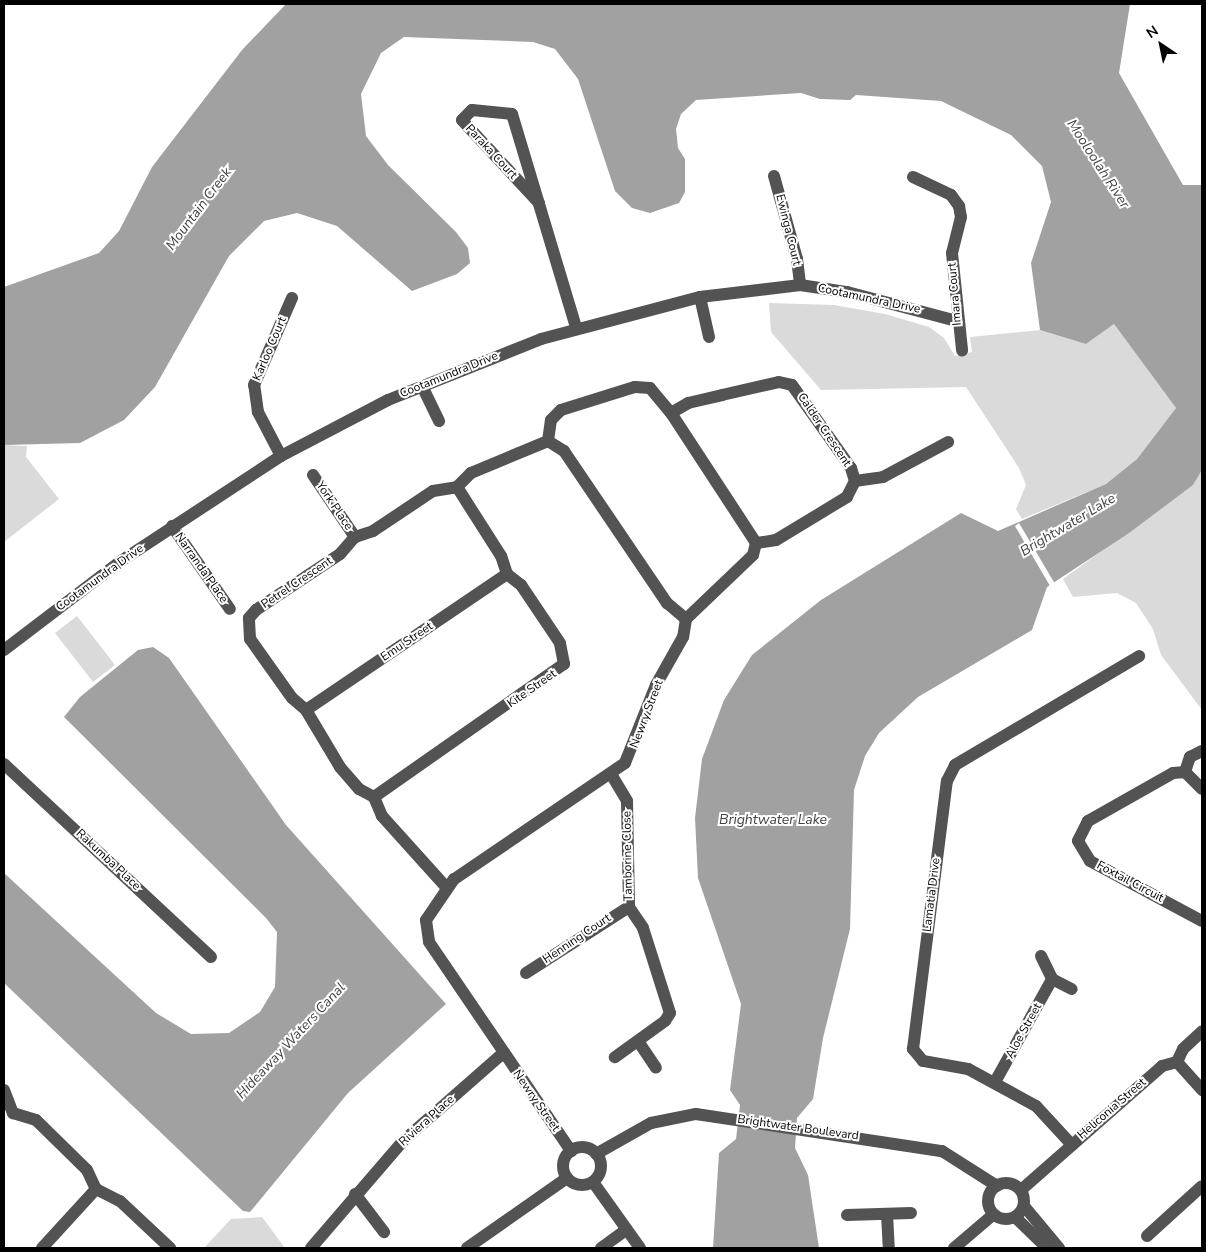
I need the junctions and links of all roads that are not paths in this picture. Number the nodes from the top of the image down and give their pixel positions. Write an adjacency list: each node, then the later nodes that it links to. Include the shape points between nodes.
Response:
1 (774, 176): 4 (street, Ewinga Court, via 797,259)
2 (913, 177): 7 (street, Imara Court, via 951,195 959,206 961,217 952,253)
3 (539, 203): 3 (street, Paraka Court, via 462,120 472,110 512,114); 8 (street, Paraka Court)
4 (800, 285): 5 (street, Cootamundra Drive); 7 (street, Cootamundra Drive, via 847,292)
5 (700, 297): 8 (street, Cootamundra Drive); 9 (street)
6 (292, 298): 16 (street, Karloo Court, via 254,385 258,412)
7 (956, 322): 10 (street, Imara Court)
8 (576, 328): 11 (street, Cootamundra Drive)
9 (709, 337)
10 (962, 350)
11 (422, 386): 13 (street); 16 (street, Cootamundra Drive)
12 (671, 413): 14 (street, via 658,394 635,387 554,414); 18 (street, Calder Crescent, via 688,403 722,395 779,382 792,385 851,468); 22 (street)
13 (439, 421)
14 (548, 441): 19 (street, via 471,473); 25 (street, via 564,451 667,603)
15 (948, 442): 18 (street, via 883,477)
16 (281, 456): 20 (street, Cootamundra Drive)
17 (313, 475): 21 (street, York Place)
18 (855, 481): 22 (street, Calder Crescent, via 847,497 776,540)
19 (457, 488): 21 (street, Petrel Crescent, via 433,491 373,531); 23 (street, Kite Street, via 501,556)
20 (172, 526): 24 (street, Narranda Place); 26 (street, Cootamundra Drive)
21 (355, 537): 28 (street, Petrel Crescent, via 340,554 249,618 250,639 292,698)
22 (756, 543): 25 (street, via 753,555)
23 (507, 574): 28 (street, Emu Street); 34 (street, Kite Street, via 521,585 560,643 564,664)
24 (230, 609)
25 (686, 619): 32 (street, Newry Street, via 683,637 656,685 631,754)
26 (4, 650)
27 (1139, 656): 49 (street, Lamatia Drive, via 955,765 950,772 914,1049 923,1061 959,1066)
28 (306, 710): 34 (street, Petrel Crescent, via 340,768 359,788)
29 (1202, 751): 31 (street, via 1190,757)
30 (4, 764): 39 (street, Rakumba Place)
31 (1185, 772): 33 (street); 37 (street, Foxtail Circuit, via 1166,776 1088,821 1078,841 1090,860)
32 (611, 774): 35 (street, Newry Street); 36 (street, Tamborine Close, via 627,801)
33 (1202, 789)
34 (374, 797): 35 (street, Petrel Crescent, via 382,816)
35 (446, 887): 45 (street, Newry Street, via 426,920 426,935)
36 (629, 907): 40 (street, Henning Court); 44 (street, Tamborine Close, via 643,928 670,1002 665,1022)
37 (1202, 921)
38 (1041, 956): 41 (street)
39 (211, 957)
40 (526, 974)
41 (1052, 979): 42 (street); 49 (street, Aloe Street)
42 (1072, 989)
43 (1202, 1031): 47 (street, via 1182,1049)
44 (638, 1041): 46 (street, Tamborine Close); 48 (street)
45 (503, 1053): 55 (street, Newry Street); 63 (street, Riviera Place, via 403,1140)
46 (615, 1057)
47 (1177, 1062): 51 (street); 54 (street, Heliconia Street, via 1162,1066)
48 (656, 1068)
49 (995, 1082): 54 (street, Lamatia Drive, via 1036,1106)
50 (4, 1090): 52 (street)
51 (1202, 1090)
52 (13, 1113): 53 (street); 61 (street, via 36,1120 87,1170)
53 (4, 1122)
54 (1072, 1145): 62 (street, Heliconia Street)
55 (571, 1151): 56 (street, via 582,1147); 57 (street, via 563,1163)
56 (596, 1154): 58 (street, via 601,1171); 59 (street, Brightwater Boulevard, via 652,1123 676,1116 717,1116 942,1151)
57 (567, 1178): 58 (street, via 577,1185); 76 (street)
58 (593, 1182): 70 (street)
59 (997, 1186): 62 (street, via 1012,1184); 67 (street, via 988,1199)
60 (1202, 1186): 72 (street)
61 (96, 1189): 73 (street); 74 (street, via 120,1201)
62 (1021, 1190): 64 (street)
63 (356, 1194): 71 (street); 75 (street, Riviera Place)
64 (1024, 1206): 69 (street); 82 (street)
65 (910, 1213): 66 (street)
66 (887, 1214): 68 (street); 79 (street)
67 (994, 1214): 69 (street, via 1004,1219); 80 (street)
68 (847, 1215)
69 (1014, 1217): 81 (street)
70 (626, 1230): 77 (street); 78 (street)
71 (384, 1232)
72 (1147, 1236)
73 (42, 1248)
74 (170, 1248)
75 (311, 1248)
76 (467, 1248)
77 (601, 1248)
78 (640, 1248)
79 (889, 1248)
80 (954, 1248)
81 (1047, 1248)
82 (1059, 1248)

